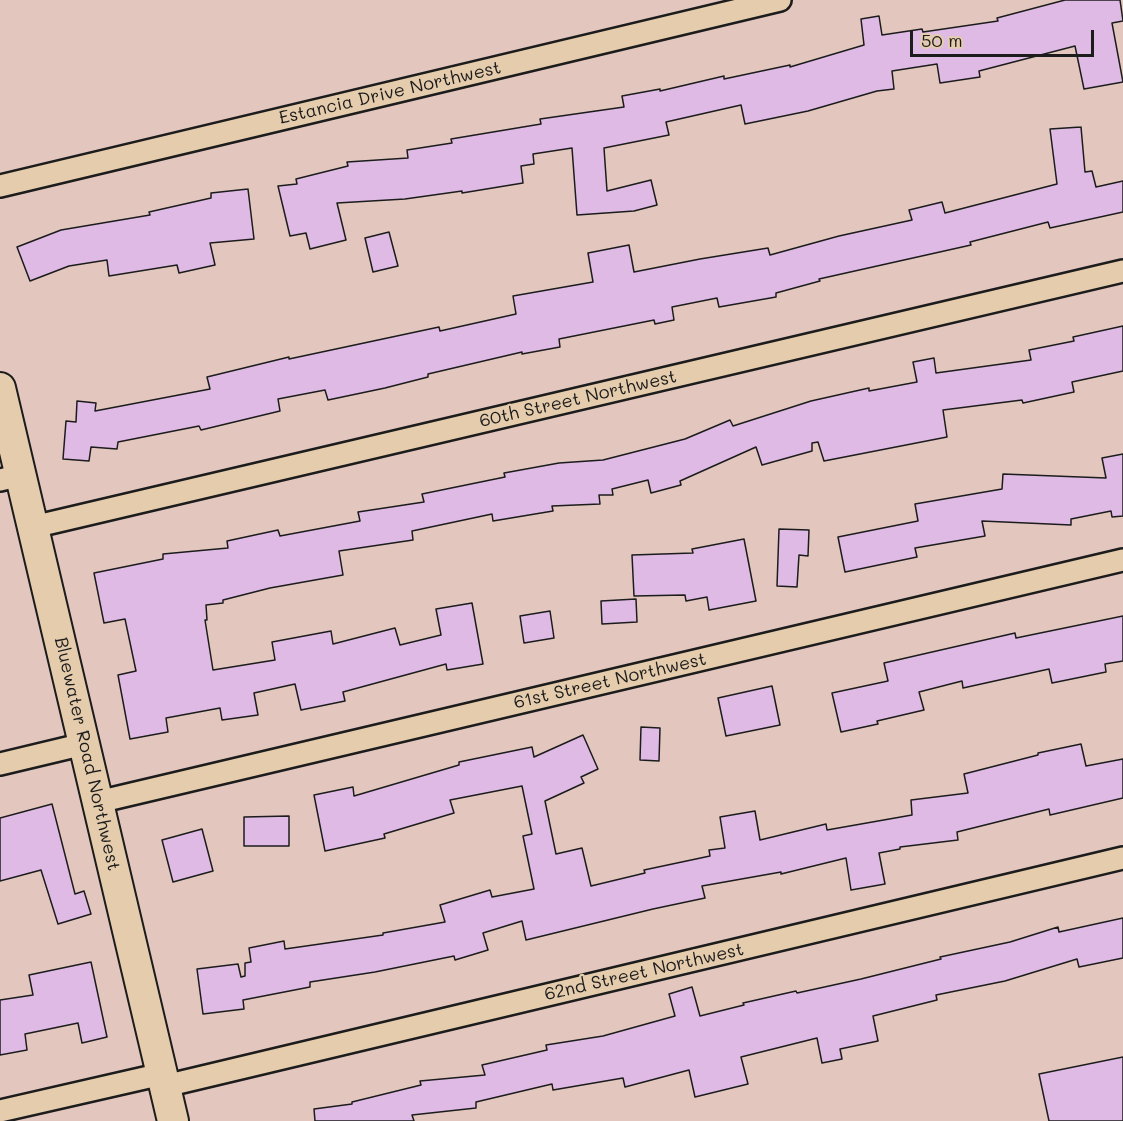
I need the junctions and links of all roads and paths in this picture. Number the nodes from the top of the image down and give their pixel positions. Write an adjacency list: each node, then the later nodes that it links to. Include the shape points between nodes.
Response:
1 (780, 0): 2 (street, Estancia Drive Northwest)
2 (0, 186)
3 (1123, 271): 6 (street, 60th Street Northwest)
4 (0, 388): 5 (street, Bluewater Road Northwest)
5 (10, 477): 6 (street, Bluewater Road Northwest)
6 (33, 527): 8 (street, Bluewater Road Northwest)
7 (1123, 560): 10 (street, 61st Street Northwest)
8 (84, 744): 9 (street); 10 (street, Bluewater Road Northwest)
9 (0, 764)
10 (98, 802): 12 (street, Bluewater Road Northwest)
11 (1123, 858): 12 (street, 62nd Street Northwest)
12 (163, 1080): 13 (street, 62nd Street Northwest); 14 (street, Bluewater Road Northwest)
13 (0, 1111)
14 (173, 1121)

